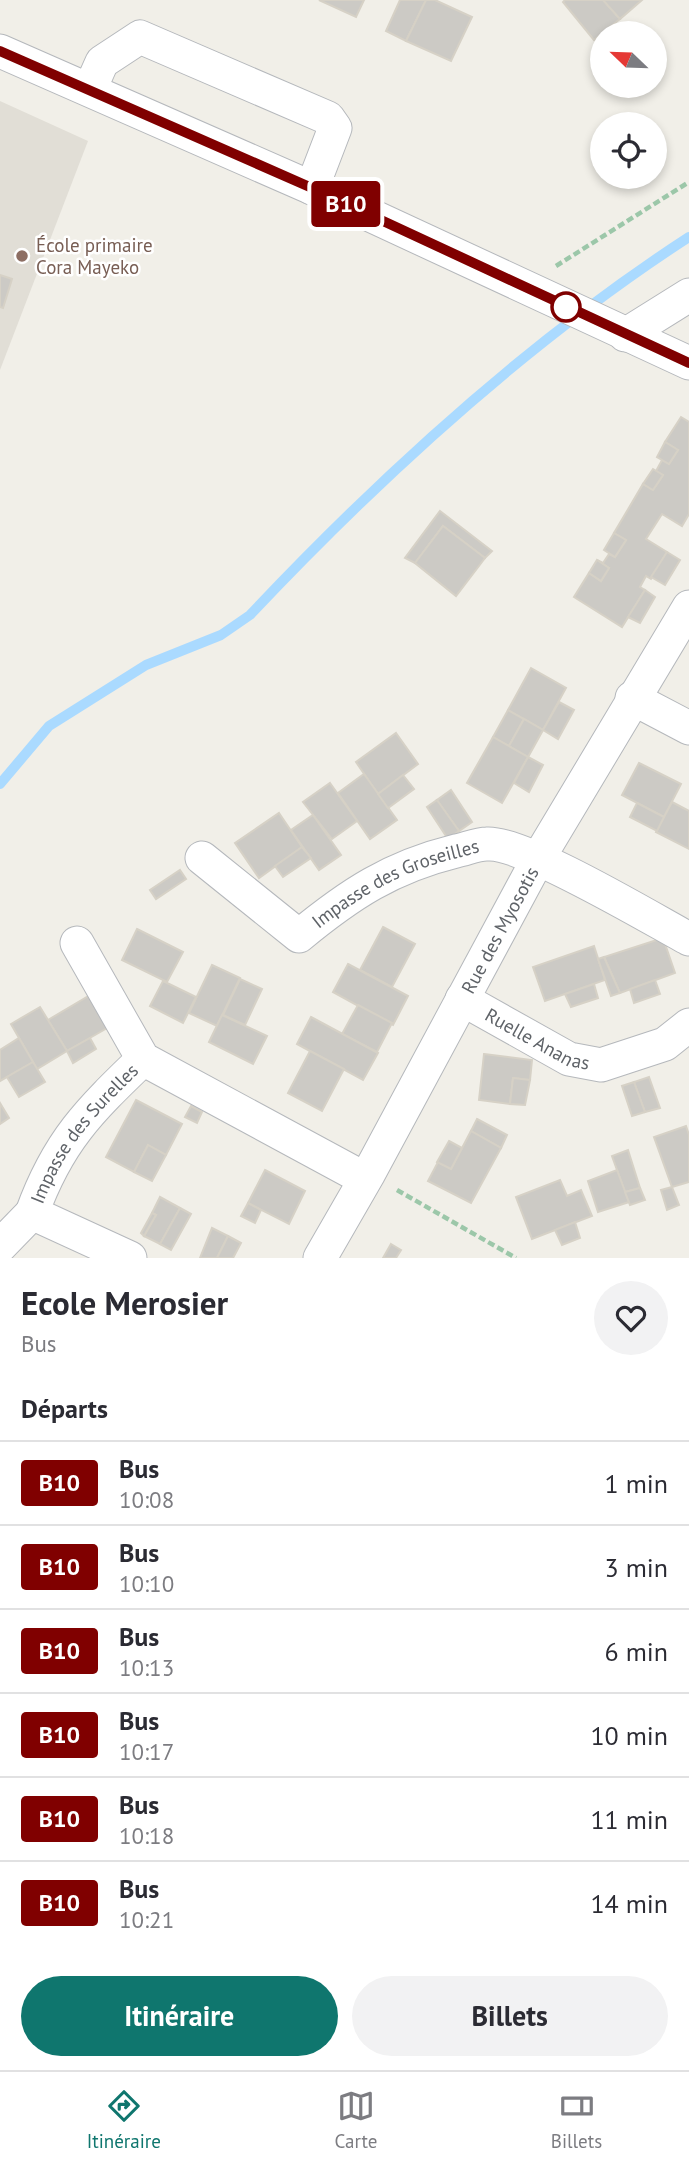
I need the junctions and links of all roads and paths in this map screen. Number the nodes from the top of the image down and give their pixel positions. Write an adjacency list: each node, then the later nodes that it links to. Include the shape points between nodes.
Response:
1 (0, 51): 2 (street)
2 (90, 89): 4 (street); 4 (street, via 102,62 140,37 328,118 335,128)
3 (689, 182): 5 (path)
4 (312, 188): 5 (street)
5 (529, 290): 7 (street)
6 (689, 295): 7 (street)
7 (619, 332): 8 (street)
8 (689, 363)
9 (689, 607): 10 (street, Rue des Myosotis)
10 (632, 698): 11 (street); 13 (street, Rue des Myosotis)
11 (689, 728)
12 (202, 858): 13 (street, Impasse des Groseilles, via 299,936 378,878 425,858 489,843)
13 (538, 859): 14 (street); 16 (street, Rue des Myosotis)
14 (689, 939)
15 (77, 943): 18 (street)
16 (462, 999): 17 (street, Ruelle Ananas, via 560,1054 601,1065 666,1044); 19 (street, Rue des Myosotis)
17 (689, 1025)
18 (143, 1059): 19 (street); 20 (street, Impasse des Surelles, via 86,1114 61,1146)
19 (367, 1176): 23 (street, Rue des Myosotis); 24 (path)
20 (32, 1213): 21 (street, Impasse des Surelles); 22 (street, Impasse des Surelles)
21 (0, 1246)
22 (130, 1258)
23 (320, 1258)
24 (516, 1258)

